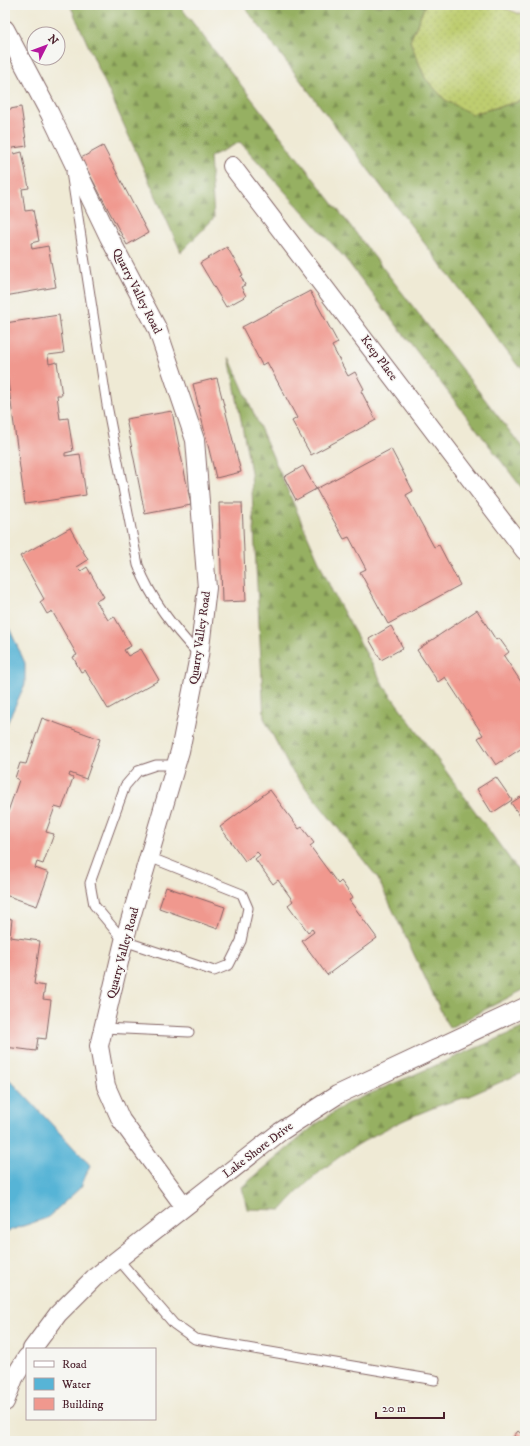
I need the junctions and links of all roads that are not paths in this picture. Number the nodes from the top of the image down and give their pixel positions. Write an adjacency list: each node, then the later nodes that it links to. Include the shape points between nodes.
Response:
1 (5, 29): 2 (street, Quarry Valley Road)
2 (69, 154): 5 (lane, via 107,405 138,565 145,585 174,628); 5 (street, Quarry Valley Road, via 157,328 195,440 207,588)
3 (232, 166): 4 (street, Keep Place)
4 (525, 551)
5 (199, 656): 6 (street, Quarry Valley Road)
6 (176, 765): 7 (street, Quarry Valley Road); 8 (lane, via 156,765 138,771 125,786 90,884 94,905)
7 (149, 857): 8 (street, Quarry Valley Road); 8 (lane, via 242,894 248,908 241,941 229,965 214,971)
8 (124, 941): 10 (street, Quarry Valley Road)
9 (525, 1007): 12 (street, Lake Shore Drive, via 337,1095 280,1132)
10 (103, 1028): 11 (lane); 12 (street, Quarry Valley Road, via 99,1046 106,1086 121,1120)
11 (189, 1032)
12 (184, 1206): 13 (street, Lake Shore Drive)
13 (118, 1259): 14 (street, Lake Shore Drive, via 75,1295 42,1333); 16 (lane, via 174,1324 195,1339)
14 (33, 1348)
15 (26, 1359): 17 (street, via 14,1378)
16 (435, 1380)
17 (5, 1402)

